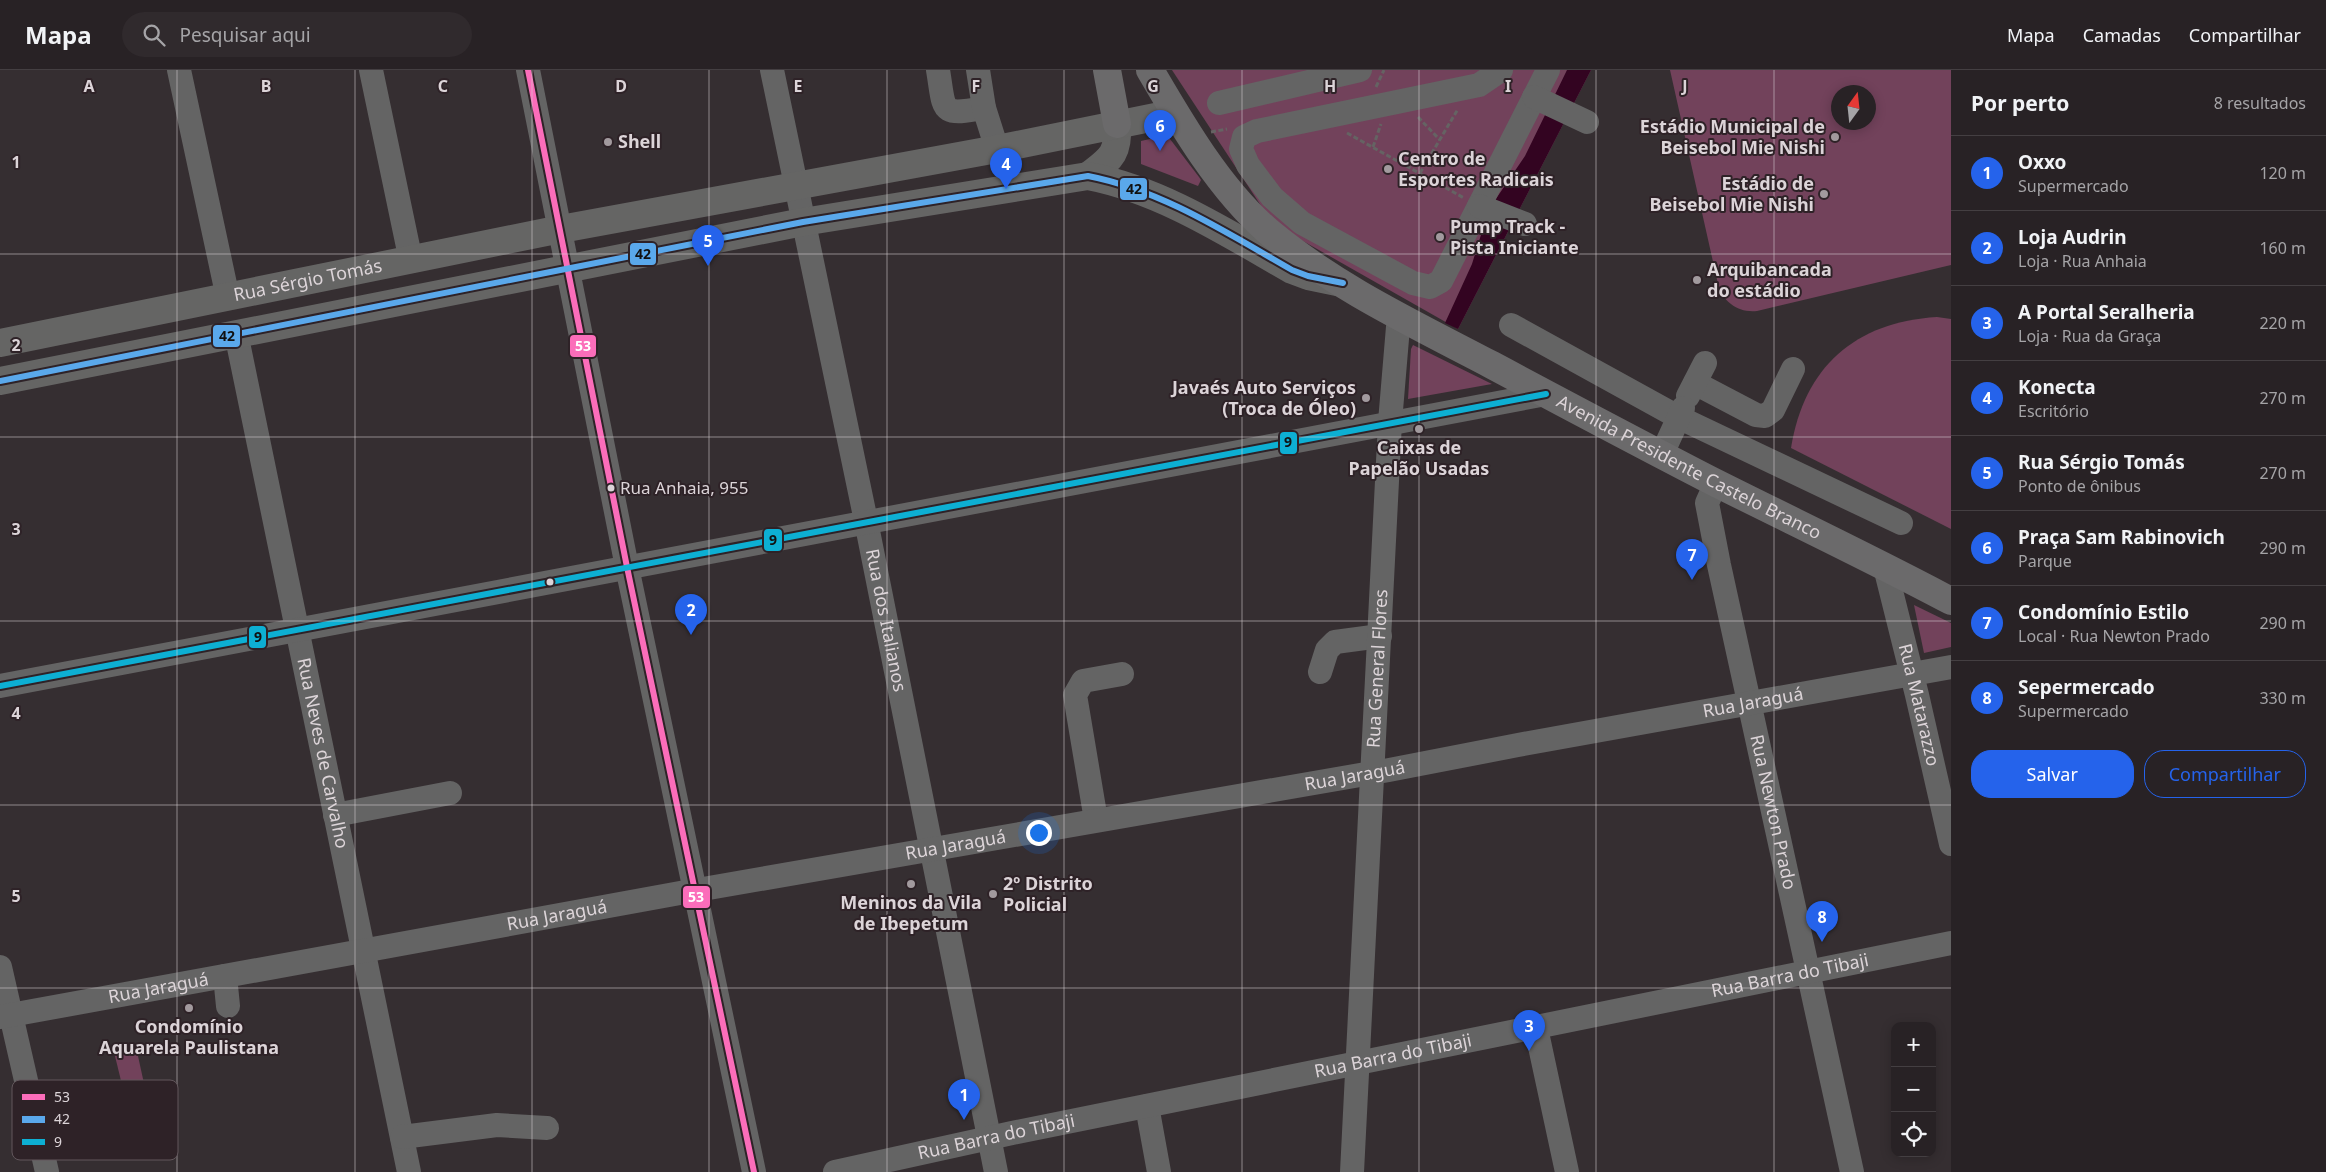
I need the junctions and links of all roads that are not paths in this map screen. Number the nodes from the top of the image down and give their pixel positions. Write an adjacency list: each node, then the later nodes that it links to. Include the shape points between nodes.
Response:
1 (180, 70): 28 (street)
2 (372, 70): 25 (street)
3 (528, 70): 24 (street)
4 (772, 70): 20 (street, Rua dos Italianos)
5 (938, 70): 14 (street, via 944,106 949,111 956,113)
6 (978, 70): 14 (street)
7 (1107, 70): 17 (highway)
8 (1150, 70): 15 (highway, Avenida Presidente Castelo Branco)
9 (1360, 70): 13 (street)
10 (1501, 70): 21 (street, via 1480,85 1257,131 1244,137 1241,148 1248,165 1272,197 1302,223 1413,283 1430,286 1441,281)
11 (1548, 70): 12 (street)
12 (1541, 100): 16 (street); 21 (street)
13 (1220, 103)
14 (984, 108): 18 (street)
15 (1175, 113): 17 (main road, Rua Sérgio Tomás); 27 (highway, Avenida Presidente Castelo Branco, via 1248,212 1301,256)
16 (1581, 119)
17 (1117, 124): 18 (main road, Rua Sérgio Tomás); 19 (main road, via 1116,150)
18 (998, 149): 20 (main road, Rua Sérgio Tomás)
19 (1088, 176): 22 (main road, Rua Sérgio Tomás); 27 (main road, Rua Sérgio Tomás, via 1117,183 1174,205 1292,270)
20 (796, 186): 22 (street, Rua dos Italianos); 24 (main road, Rua Sérgio Tomás)
21 (1482, 207): 23 (street)
22 (804, 222): 26 (main road, Rua Sérgio Tomás); 40 (street, Rua dos Italianos)
23 (1521, 222)
24 (561, 229): 25 (main road, Rua Sérgio Tomás); 26 (street)
25 (411, 261): 28 (main road, Rua Sérgio Tomás)
26 (568, 268): 31 (main road, Rua Sérgio Tomás); 42 (street)
27 (1343, 283): 29 (highway, Avenida Presidente Castelo Branco)
28 (228, 298): 32 (main road, Rua Sérgio Tomás)
29 (1399, 315): 35 (highway, Avenida Presidente Castelo Branco); 37 (street, Rua General Flores)
30 (1511, 325): 36 (street)
31 (236, 333): 34 (main road, Rua Sérgio Tomás); 45 (street, Rua Neves de Carvalho)
32 (0, 344)
33 (1793, 369): 36 (street, via 1773,410 1765,416)
34 (0, 381)
35 (1546, 394): 37 (street); 38 (highway, Avenida Presidente Castelo Branco)
36 (1689, 394): 38 (street); 41 (street)
37 (1390, 422): 40 (street); 46 (street, Rua General Flores)
38 (1662, 454): 39 (highway, Avenida Presidente Castelo Branco)
39 (1716, 483): 43 (highway, Avenida Presidente Castelo Branco); 52 (street, Rua Newton Prado, via 1707,503)
40 (866, 521): 42 (street); 58 (street, Rua dos Italianos)
41 (1901, 523)
42 (627, 567): 45 (street); 59 (street)
43 (1885, 567): 44 (highway, Avenida Presidente Castelo Branco); 50 (street, Rua Matarazzo)
44 (1951, 601)
45 (298, 629): 51 (street); 55 (street, Rua Neves de Carvalho)
46 (1380, 636): 48 (street, via 1335,642 1327,650); 53 (street, Rua General Flores)
47 (1951, 667): 50 (street, Rua Jaraguá)
48 (1320, 672)
49 (1122, 674): 56 (street, via 1083,681 1075,695)
50 (1912, 675): 52 (street, Rua Jaraguá); 57 (street, Rua Matarazzo)
51 (0, 686)
52 (1748, 703): 53 (street, Rua Jaraguá); 63 (street, Rua Newton Prado)
53 (1373, 772): 56 (street, Rua Jaraguá); 68 (street, Rua General Flores)
54 (450, 793): 55 (street)
55 (335, 815): 61 (street, Rua Neves de Carvalho)
56 (1096, 820): 58 (street, Rua Jaraguá)
57 (1951, 844)
58 (931, 851): 59 (street, Rua Jaraguá); 73 (street, Rua dos Italianos)
59 (697, 891): 61 (street, Rua Jaraguá); 75 (street)
60 (1951, 944): 63 (street, Rua Barra do Tibaji)
61 (363, 951): 64 (street, Rua Jaraguá); 72 (street, Rua Neves de Carvalho)
62 (0, 967): 66 (street)
63 (1808, 973): 67 (street, Rua Barra do Tibaji); 81 (street, Rua Newton Prado)
64 (225, 976): 65 (street); 66 (street, Rua Jaraguá)
65 (228, 1006)
66 (5, 1016): 69 (street)
67 (1536, 1028): 68 (street, Rua Barra do Tibaji); 80 (street)
68 (1358, 1064): 70 (street, Rua Barra do Tibaji); 79 (street, Rua General Flores)
69 (22, 1080)
70 (1147, 1106): 73 (street, Rua Barra do Tibaji); 78 (street)
71 (547, 1128): 72 (street, via 497,1125)
72 (402, 1137): 74 (street, Rua Neves de Carvalho)
73 (990, 1137): 76 (street, Rua Barra do Tibaji); 77 (street, Rua dos Italianos)
74 (409, 1172)
75 (754, 1172)
76 (835, 1172)
77 (996, 1172)
78 (1159, 1172)
79 (1352, 1172)
80 (1567, 1172)
81 (1852, 1172)

